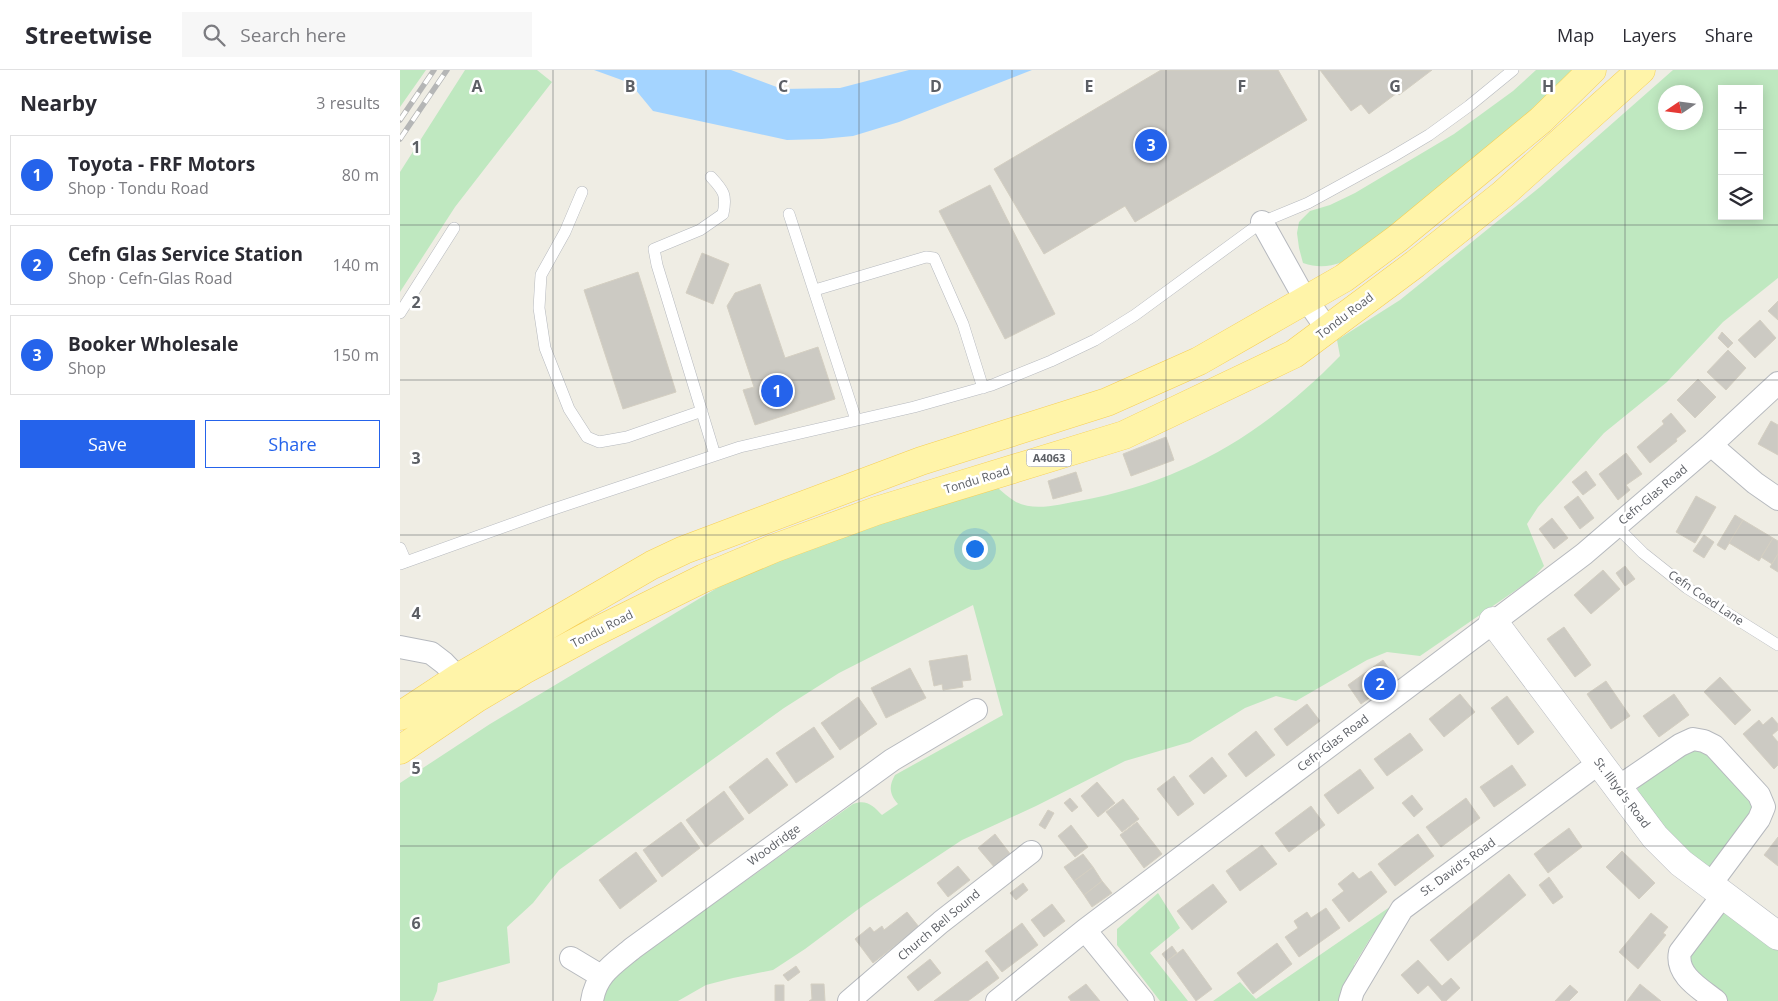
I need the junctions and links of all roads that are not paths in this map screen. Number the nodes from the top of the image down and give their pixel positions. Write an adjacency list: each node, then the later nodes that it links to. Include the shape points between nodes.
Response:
1 (1513, 70): 7 (lane, via 1469,106 1400,153 1308,203)
2 (1592, 70): 10 (main road, via 1541,120 1398,238 1344,278)
3 (1641, 70): 12 (main road, Tondu Road / A4063, via 1503,194)
4 (711, 176): 15 (lane, via 724,192 723,214 700,230 654,249)
5 (582, 192): 15 (lane, via 541,275 539,308 545,348 569,409 587,437 599,442)
6 (789, 214): 9 (lane)
7 (1262, 222): 10 (street); 14 (lane, via 1135,315 1095,340)
8 (454, 228): 11 (lane)
9 (815, 290): 14 (lane, via 926,257 934,258 963,324); 16 (lane)
10 (1306, 299): 12 (street); 26 (main road, via 1199,361 1107,402 921,462 684,550 652,565)
11 (400, 313)
12 (1327, 330): 27 (main road, Tondu Road / A4063, via 1294,354 1124,435 876,511 713,574 591,634)
13 (1778, 383): 17 (street, Cefn-Glas Road)
14 (983, 388): 16 (lane)
15 (702, 411): 18 (lane)
16 (856, 420): 18 (lane)
17 (1711, 445): 19 (street); 20 (street, Cefn-Glas Road)
18 (715, 455): 22 (lane, via 548,510)
19 (1778, 499)
20 (1616, 526): 23 (street, Cefn-Glas Road); 24 (lane, Cefn Coed Lane, via 1643,553 1687,588)
21 (400, 548): 22 (lane)
22 (403, 563)
23 (1494, 621): 31 (street, St. Illtyd's Road); 35 (street, Cefn-Glas Road)
24 (1778, 645)
25 (400, 647): 26 (street, via 431,653)
26 (459, 677): 27 (street); 29 (main road)
27 (478, 698): 30 (main road, Tondu Road / A4063)
28 (976, 710): 38 (street, Woodridge, via 892,760 633,948)
29 (400, 716)
30 (400, 750)
31 (1600, 763): 32 (street, St. Illtyd's Road); 43 (street, St. David's Road, via 1402,909)
32 (1617, 788): 34 (street, St. Illtyd's Road, via 1655,838); 34 (street, via 1693,739 1714,746 1736,768 1760,795 1764,808)
33 (1031, 852): 40 (street, Church Bell Sound, via 941,922)
34 (1716, 890): 36 (street, St. Illtyd's Road); 44 (street, via 1678,960 1679,967 1689,979)
35 (1085, 930): 41 (street, Cefn-Glas Road); 42 (street)
36 (1778, 936)
37 (571, 958): 38 (street)
38 (601, 976): 39 (street, Woodridge)
39 (592, 1001)
40 (849, 1001)
41 (997, 1001)
42 (1143, 1001)
43 (1350, 1001)
44 (1716, 1001)

